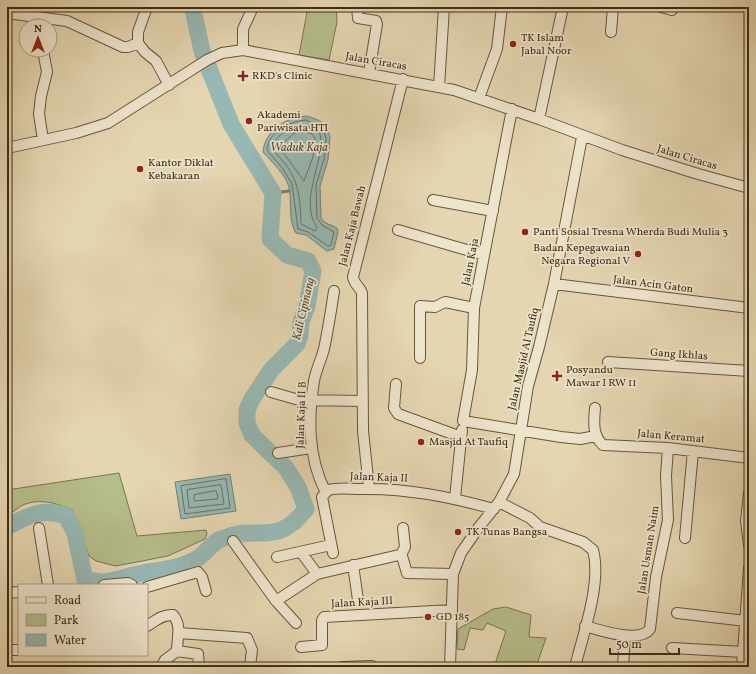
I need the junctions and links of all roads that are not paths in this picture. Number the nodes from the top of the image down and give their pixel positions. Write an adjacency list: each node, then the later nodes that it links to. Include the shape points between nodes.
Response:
1 (147, 7): 14 (street, via 138,32)
2 (253, 7): 15 (street, via 244,29)
3 (357, 7): 17 (street, via 358,18 376,21 377,24)
4 (444, 7): 20 (street)
5 (502, 7): 21 (street, via 497,49)
6 (563, 7): 23 (street)
7 (613, 7): 13 (street)
8 (661, 7): 9 (street)
9 (672, 10)
10 (7, 13): 11 (street)
11 (26, 18)
12 (58, 21): 14 (street, via 67,21 118,46 128,47)
13 (610, 32)
14 (138, 43): 19 (street, via 156,61)
15 (243, 50): 17 (street, Jalan Ciracas); 19 (street, Jalan Ciracas, via 217,55)
16 (45, 58): 25 (street, via 47,78 39,114)
17 (369, 73): 18 (street, Jalan Ciracas)
18 (403, 79): 20 (street, Jalan Ciracas); 42 (street, Jalan Kaja Bawah, via 353,277 362,293)
19 (169, 85): 25 (street, Jalan Ciracas, via 108,124)
20 (439, 87): 21 (street, Jalan Ciracas)
21 (479, 98): 22 (street, Jalan Ciracas)
22 (512, 109): 23 (street, Jalan Ciracas); 29 (street, Jalan Kaja)
23 (540, 119): 24 (street, Jalan Ciracas)
24 (582, 137): 27 (street, Jalan Ciracas); 32 (street, Jalan Masjid Al Taufiq)
25 (44, 140): 26 (street, Jalan Ciracas)
26 (7, 148)
27 (749, 188)
28 (433, 200): 29 (street)
29 (493, 211): 31 (street, Jalan Kaja)
30 (398, 230): 31 (street)
31 (484, 255): 34 (street, Jalan Kaja)
32 (554, 284): 35 (street, Jalan Acin Gaton); 45 (street, Jalan Masjid Al Taufiq, via 528,386)
33 (334, 292): 41 (street, Jalan Kaja II B, via 329,327 314,382)
34 (474, 308): 36 (street, via 445,302 437,306 420,306); 44 (street, Jalan Kaja, via 472,370)
35 (749, 308)
36 (420, 358)
37 (608, 362): 38 (street, Gang Ikhlas)
38 (749, 371)
39 (396, 384): 46 (street, via 394,408 398,414)
40 (271, 392): 41 (street, via 287,398)
41 (313, 401): 42 (street); 48 (street, Jalan Kaja II B)
42 (363, 401): 53 (street, Jalan Kaja Bawah)
43 (595, 408): 47 (street)
44 (463, 421): 45 (street); 46 (street, Jalan Kaja)
45 (521, 431): 47 (street, via 561,438 580,439); 57 (street, Jalan Masjid Al Taufiq, via 514,474)
46 (461, 436): 56 (street, Jalan Kaja)
47 (596, 436): 49 (street, Jalan Keramat, via 603,445 608,446)
48 (311, 448): 51 (street); 54 (street, Jalan Kaja II B, via 316,473)
49 (668, 448): 50 (street, Jalan Keramat); 86 (street, Jalan Usman Naim, via 666,476 669,514 656,577 652,622 647,633)
50 (694, 451): 52 (street, Jalan Keramat); 60 (street)
51 (278, 453)
52 (749, 458)
53 (369, 488): 54 (street, Jalan Kaja II); 56 (street, Jalan Kaja II, via 411,490)
54 (325, 491): 63 (street, via 322,497 332,549)
55 (749, 493): 62 (street, via 746,521)
56 (455, 498): 57 (street, Jalan Kaja II)
57 (497, 505): 69 (street, Jalan Masjid Al Taufiq, via 470,538); 84 (street, Jalan Kaja II, via 530,518 540,527 584,542 593,550 595,580)
58 (39, 528): 70 (street)
59 (403, 528): 64 (street, via 405,547)
60 (685, 538)
61 (233, 541): 78 (street)
62 (749, 545)
63 (301, 552): 65 (street); 68 (street)
64 (401, 555): 66 (street); 69 (street, via 406,573)
65 (277, 557)
66 (353, 565): 68 (street); 77 (street)
67 (749, 568): 81 (street)
68 (317, 574): 78 (street)
69 (453, 574): 79 (street, Jalan Masjid Al Taufiq)
70 (48, 584)
71 (116, 584): 72 (street)
72 (130, 584)
73 (148, 586): 74 (street, via 198,572)
74 (206, 591)
75 (18, 592): 76 (street)
76 (7, 593)
77 (358, 600)
78 (276, 601): 82 (street)
79 (452, 610): 87 (street, Jalan Kaja III, via 324,617 322,646); 98 (street, Jalan Masjid Al Taufiq)
80 (677, 613): 81 (street)
81 (746, 621): 92 (street)
82 (296, 624)
83 (148, 625): 85 (street, via 155,619 173,615 177,621)
84 (584, 626): 86 (street, Jalan Usman Naim); 99 (street, Jalan Kaja II)
85 (178, 633): 91 (street); 96 (street, via 247,638 252,650)
86 (625, 636): 100 (street)
87 (301, 647)
88 (672, 648): 92 (street)
89 (7, 650): 90 (street)
90 (18, 650)
91 (177, 651): 94 (street, via 165,660); 95 (street, via 198,654)
92 (743, 652): 101 (street)
93 (372, 666): 97 (street)
94 (161, 667)
95 (199, 667)
96 (250, 667)
97 (342, 667)
98 (450, 667)
99 (575, 667)
100 (623, 667)
101 (742, 667)

